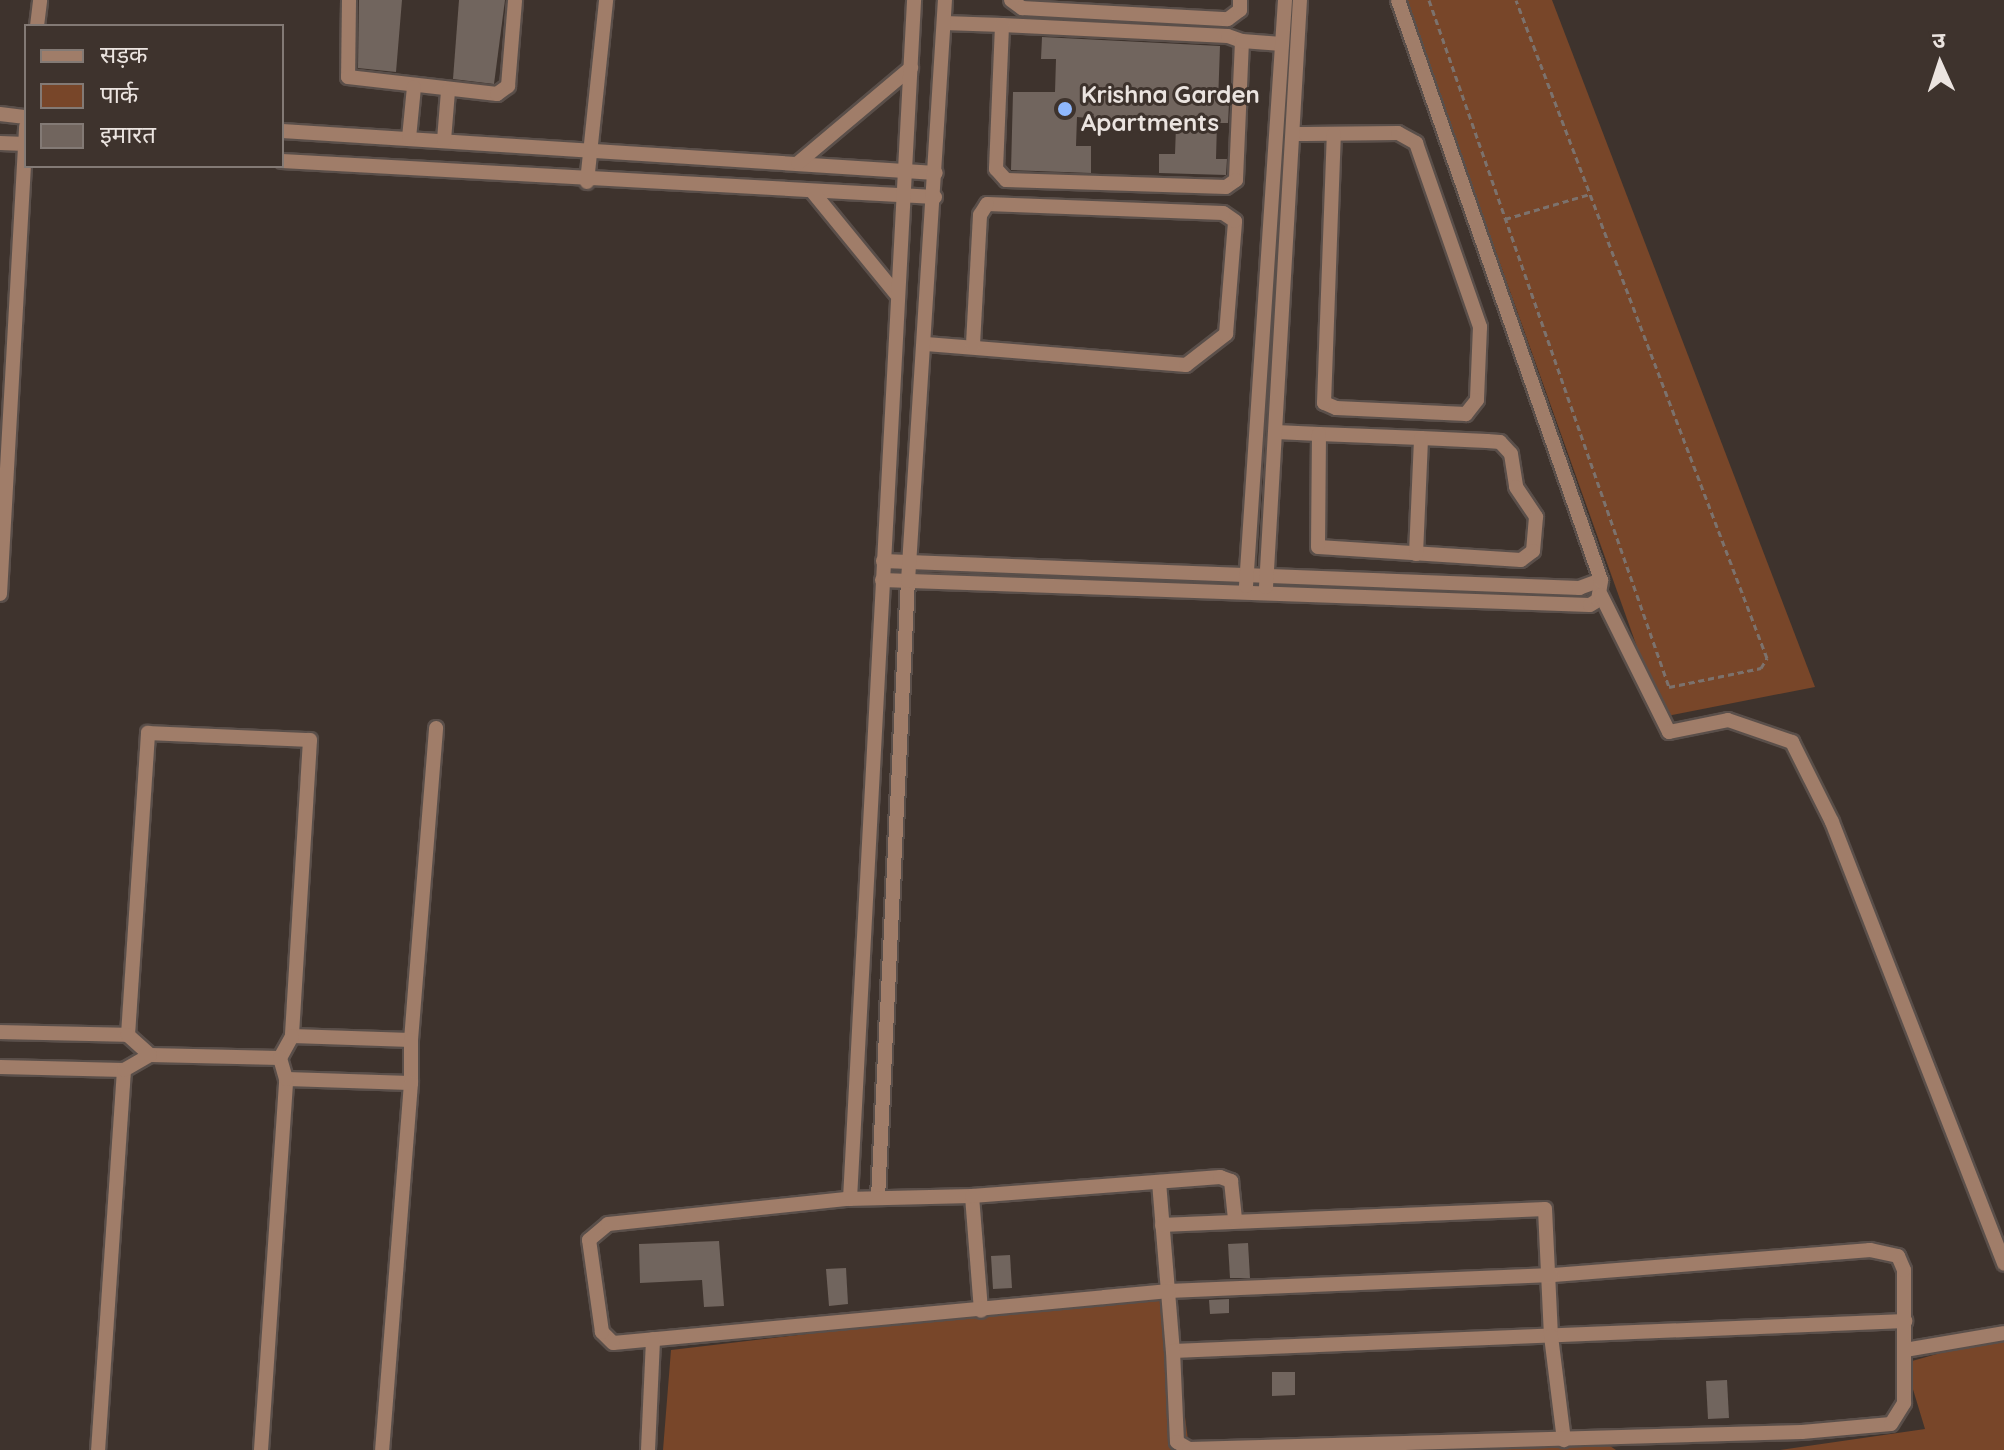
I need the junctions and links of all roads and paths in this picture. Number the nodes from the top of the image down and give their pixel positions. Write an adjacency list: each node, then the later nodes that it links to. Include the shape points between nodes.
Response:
1 (40, 0): 15 (street)
2 (349, 0): 20 (street, via 348,77)
3 (515, 0): 21 (street, via 508,86 497,94)
4 (606, 0): 31 (street)
5 (914, 0): 19 (street)
6 (945, 0): 14 (street)
7 (1011, 0): 8 (street, via 1022,8 1228,19 1240,10)
8 (1240, 0)
9 (1285, 0): 18 (street)
10 (1300, 0): 25 (street)
11 (1398, 0): 56 (street)
12 (1429, 0): 42 (path)
13 (1516, 0): 39 (path)
14 (944, 23): 16 (street); 36 (street)
15 (37, 24)
16 (1002, 25): 17 (street); 17 (street, via 996,169 1014,181 1233,185 1239,171)
17 (1242, 41): 18 (street)
18 (1282, 44): 52 (street)
19 (911, 68): 33 (street); 35 (street)
20 (414, 87): 21 (street); 27 (street)
21 (448, 91): 28 (street)
22 (0, 114): 23 (street)
23 (24, 117)
24 (284, 131): 27 (street)
25 (1293, 134): 26 (street); 46 (street)
26 (1334, 134): 26 (street, via 1398,133 1416,143 1480,327 1477,400 1466,414 1336,408 1324,403)
27 (409, 138): 28 (street)
28 (444, 140): 31 (street)
29 (0, 143): 30 (street)
30 (24, 144)
31 (589, 149): 33 (street); 37 (street)
32 (284, 161): 37 (street)
33 (798, 163): 35 (street)
34 (25, 168): 57 (street)
35 (906, 170): 36 (street); 40 (street)
36 (936, 173): 41 (street)
37 (587, 182): 38 (street)
38 (812, 191): 40 (street); 43 (street)
39 (1590, 194): 42 (path); 42 (path, via 1767,658 1761,668 1669,687)
40 (905, 195): 41 (street); 43 (street)
41 (935, 197): 44 (street)
42 (1505, 219)
43 (897, 295): 50 (street)
44 (926, 344): 45 (street); 51 (street)
45 (973, 346): 45 (street, via 1191,363 1226,334 1235,221 1223,213 987,204 980,215)
46 (1276, 432): 47 (street); 53 (street)
47 (1319, 434): 48 (street); 49 (street, via 1314,540 1318,547)
48 (1421, 438): 49 (street); 49 (street, via 1500,442 1507,447 1516,487 1536,517 1537,537 1530,556 1521,560)
49 (1416, 554)
50 (883, 561): 51 (street); 54 (street)
51 (910, 562): 52 (street); 55 (street)
52 (1247, 577): 53 (street); 58 (street)
53 (1267, 578): 56 (street); 59 (street)
54 (882, 580): 55 (street); 74 (street)
55 (908, 581): 58 (street); 73 (street)
56 (1601, 588): 59 (street, via 1590,605); 77 (street, via 1669,732 1728,720 1792,742 1832,822)
57 (0, 594)
58 (1246, 594): 59 (street)
59 (1266, 595)
60 (436, 728): 64 (street)
61 (0, 1032): 62 (street)
62 (128, 1035): 63 (street, via 148,733 310,740); 65 (street)
63 (292, 1036): 64 (street); 66 (street)
64 (411, 1040): 70 (street)
65 (150, 1055): 66 (street); 68 (street)
66 (280, 1058): 69 (street)
67 (0, 1067): 68 (street)
68 (124, 1070): 91 (street)
69 (286, 1079): 70 (street); 92 (street)
70 (411, 1083): 93 (street)
71 (1159, 1182): 72 (street); 75 (street, via 1226,1177); 76 (street)
72 (972, 1196): 73 (street); 80 (street)
73 (878, 1198): 74 (street)
74 (850, 1199): 84 (street, via 599,1228 589,1240 605,1340)
75 (1235, 1220): 76 (street); 78 (street, via 1538,1206 1548,1215)
76 (1162, 1225): 79 (street)
77 (2004, 1264)
78 (1551, 1275): 79 (street); 81 (street, via 1870,1250 1902,1262); 83 (street)
79 (1169, 1291): 80 (street); 86 (street)
80 (981, 1311): 84 (street)
81 (1905, 1321): 83 (street); 85 (street)
82 (2004, 1333): 85 (street)
83 (1551, 1336): 86 (street); 87 (street)
84 (653, 1339): 94 (street)
85 (1905, 1350): 88 (street, via 1904,1403 1891,1424)
86 (1173, 1351): 90 (street, via 1176,1434 1182,1448)
87 (1564, 1440): 88 (street); 89 (street)
88 (1646, 1445)
89 (1378, 1447): 90 (street)
90 (1346, 1448)
91 (98, 1450)
92 (261, 1450)
93 (382, 1450)
94 (648, 1450)

